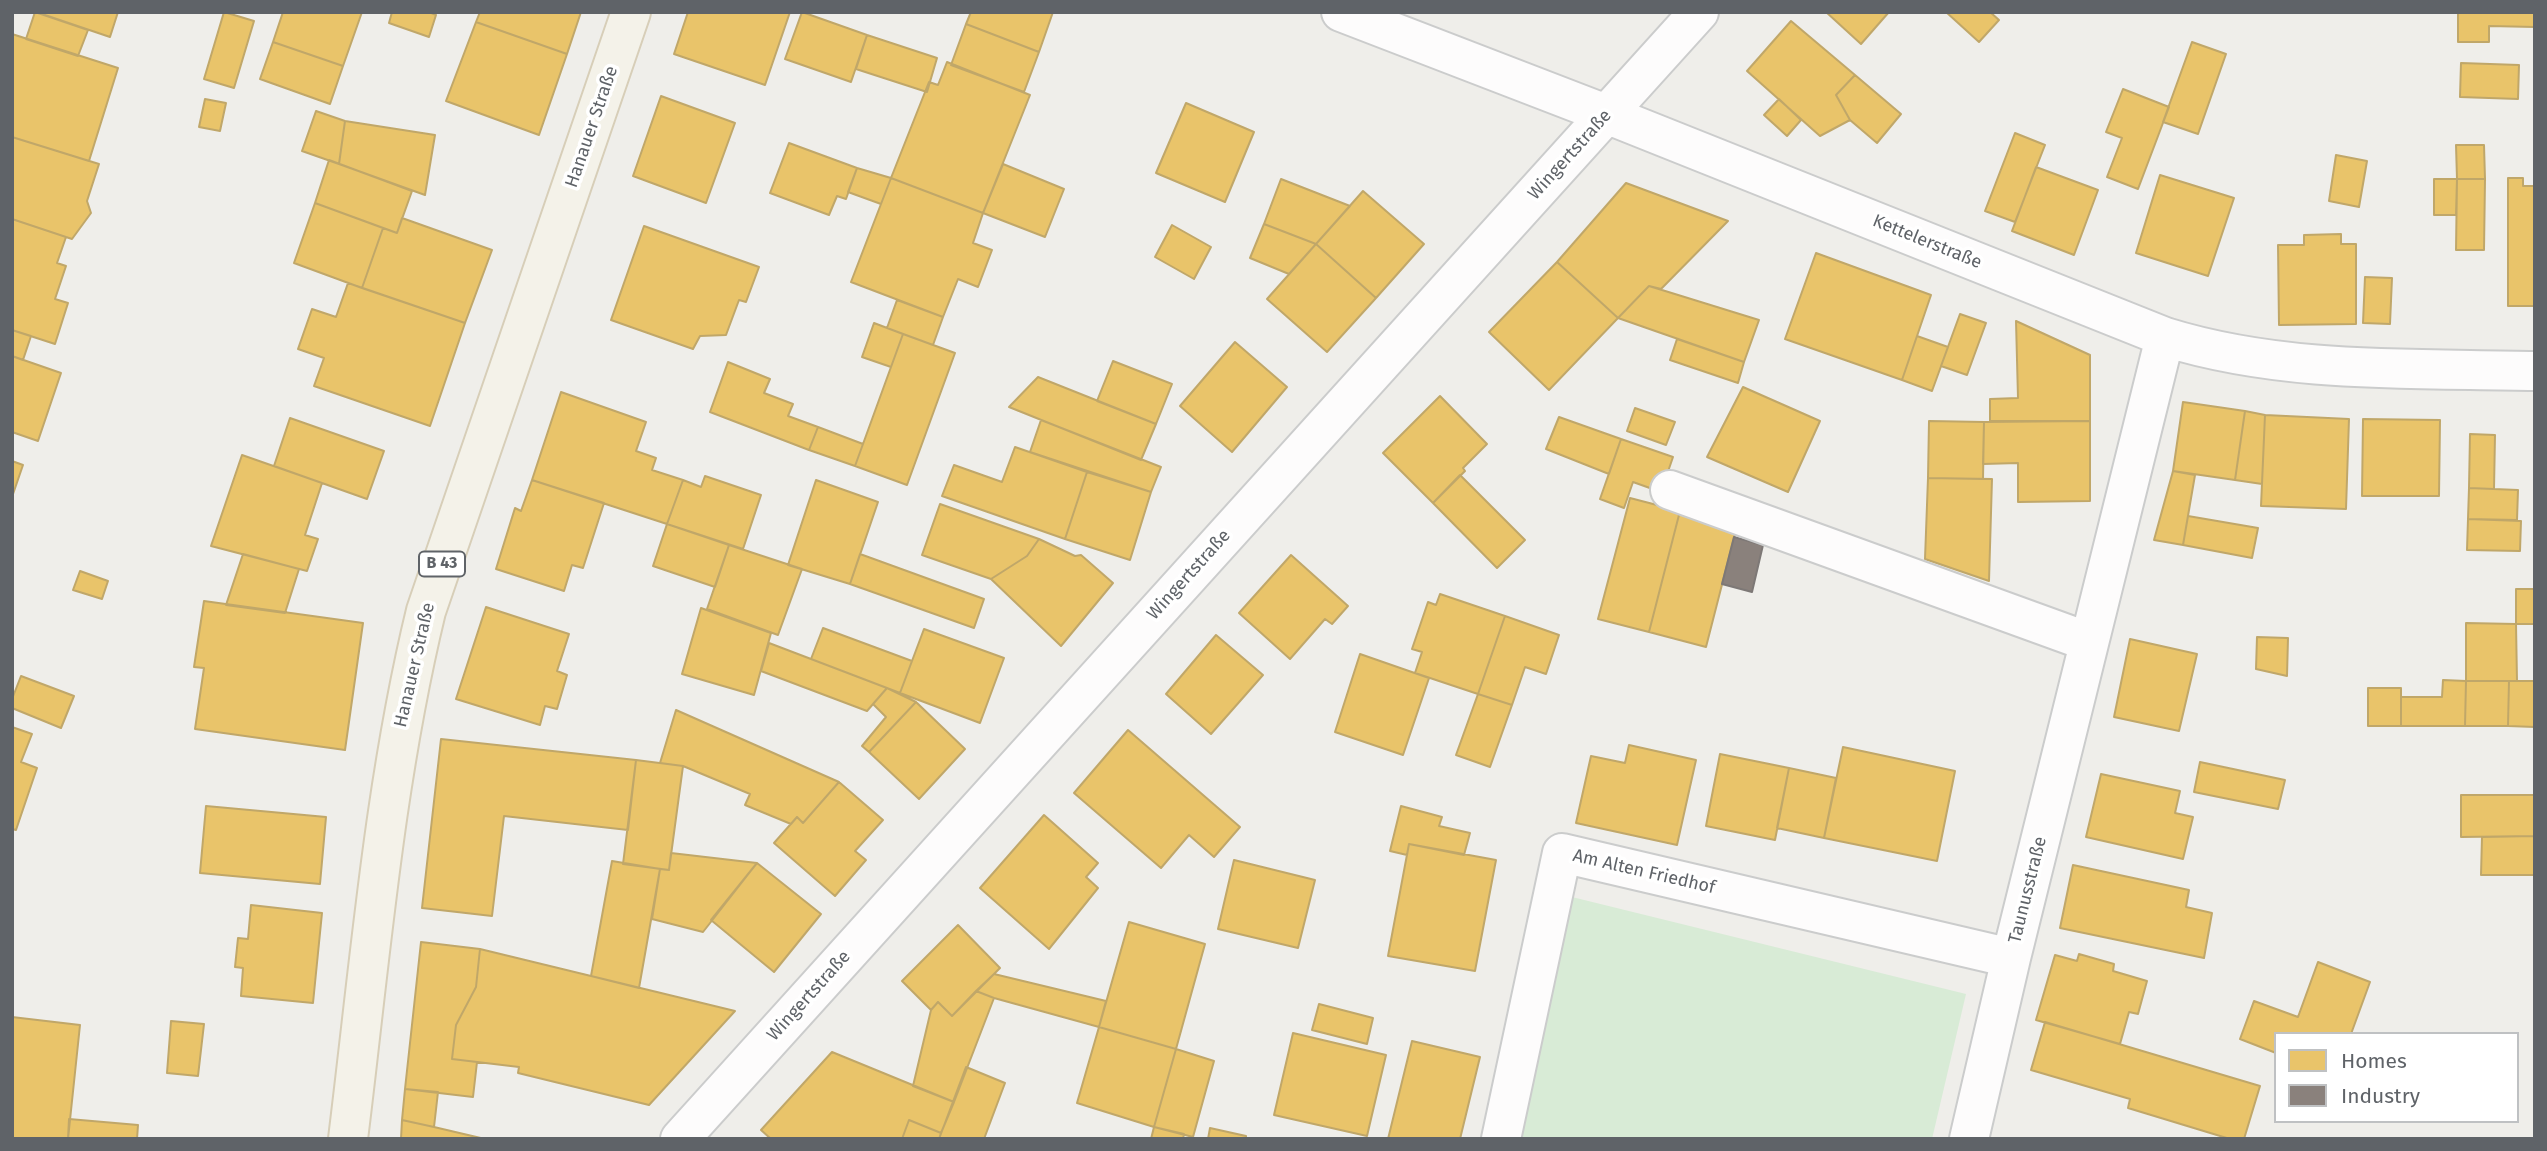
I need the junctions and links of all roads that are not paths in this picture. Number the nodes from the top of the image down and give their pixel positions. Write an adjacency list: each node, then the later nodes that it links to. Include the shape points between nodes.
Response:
1 (631, 12): 10 (main road, Hanauer Straße / B 43, via 426,611 394,760)
2 (1341, 12): 4 (street, Kettelerstraße)
3 (1699, 12): 4 (street, Wingertstraße)
4 (1606, 114): 5 (street, Kettelerstraße); 11 (street, Wingertstraße)
5 (2165, 337): 6 (street, Kettelerstraße, via 2236,356 2303,364); 8 (street, Taunusstraße)
6 (2535, 371)
7 (1670, 490): 8 (street)
8 (2089, 642): 9 (street, Taunusstraße)
9 (2011, 958): 12 (street, Am Alten Friedhof, via 1562,853); 13 (street, Taunusstraße)
10 (348, 1139)
11 (680, 1139)
12 (1501, 1139)
13 (1969, 1139)

